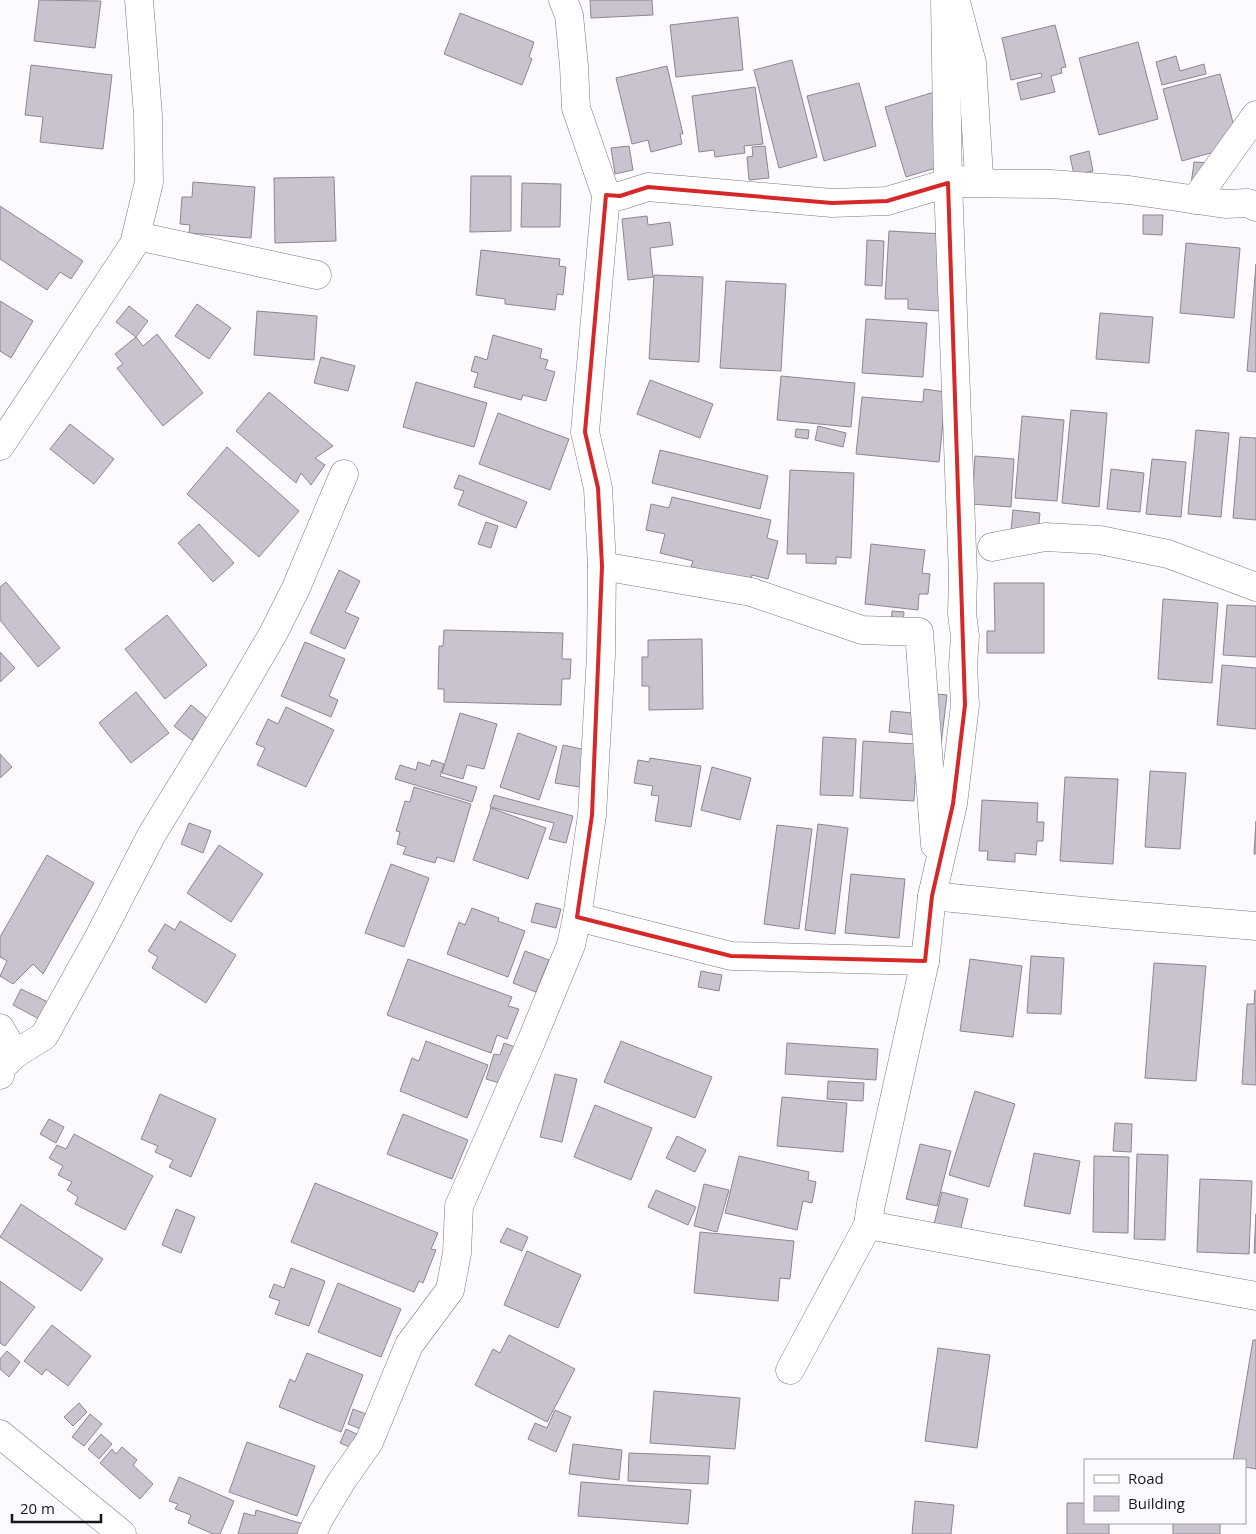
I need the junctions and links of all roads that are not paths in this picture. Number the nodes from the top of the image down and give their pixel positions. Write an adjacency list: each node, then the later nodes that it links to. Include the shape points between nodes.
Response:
1 (139, 0): 12 (street, via 148,115 149,182)
2 (563, 0): 9 (street, via 569,15 576,108)
3 (945, 0): 6 (street)
4 (955, 0): 7 (street, via 972,63)
5 (1256, 115): 10 (street)
6 (948, 173): 7 (street); 9 (street, via 887,201 832,203 648,187 620,196); 10 (street, via 1129,190); 19 (street, via 965,705 953,804)
7 (979, 176): 8 (street, via 1038,176 1100,182 1178,202)
8 (1256, 189)
9 (606, 195): 17 (street, via 585,432 598,488)
10 (1195, 200): 11 (street, via 1248,203)
11 (1256, 207)
12 (136, 236): 13 (street); 14 (street, via 134,244)
13 (317, 275)
14 (0, 446)
15 (344, 474): 24 (street, via 273,634 152,834 44,1036)
16 (992, 546): 18 (street, via 1045,537 1100,540 1168,554)
17 (602, 566): 19 (street, via 752,592 862,630 919,632); 20 (street, via 601,655 592,815)
18 (1256, 587)
19 (934, 885): 21 (street, via 1113,914); 22 (street)
20 (577, 917): 22 (street, via 731,956); 30 (street, via 571,945 459,1206 458,1253 450,1290 409,1346 369,1442 341,1482)
21 (1256, 926)
22 (925, 961): 25 (street)
23 (0, 1028): 24 (street)
24 (7, 1064)
25 (868, 1225): 26 (street); 27 (street)
26 (1256, 1296)
27 (790, 1370)
28 (0, 1434): 29 (street)
29 (122, 1534)
30 (312, 1534)

